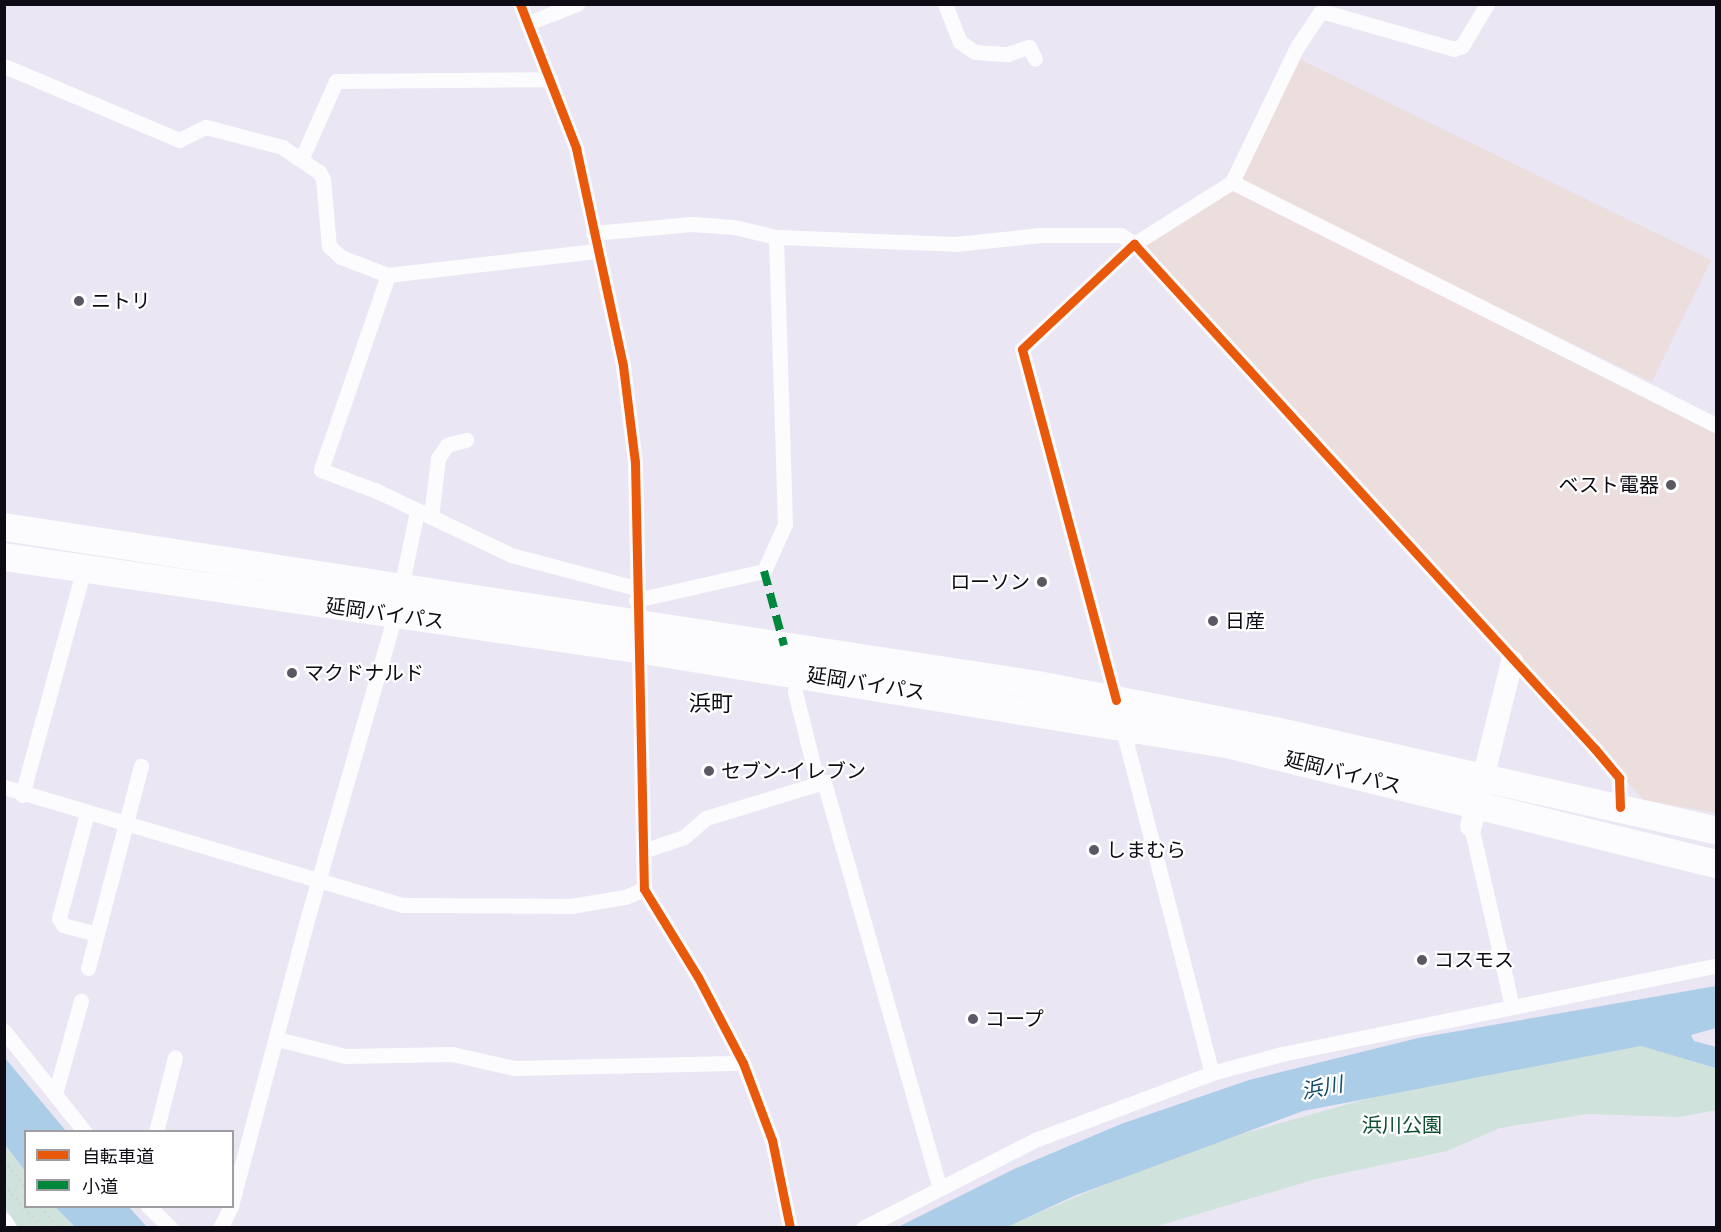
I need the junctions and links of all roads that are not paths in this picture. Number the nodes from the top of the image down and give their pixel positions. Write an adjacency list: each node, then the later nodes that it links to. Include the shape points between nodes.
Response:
1 (520, 4): 6 (street)
2 (577, 4): 6 (street)
3 (945, 4): 7 (street, via 960,42 975,52 1007,54 1029,46)
4 (1487, 4): 5 (street, via 1462,46 1454,49)
5 (1320, 7): 11 (street)
6 (528, 23): 9 (street)
7 (1035, 59)
8 (4, 66): 10 (street, via 179,140 206,127 282,147)
9 (549, 80): 10 (street, via 336,81); 12 (street, via 576,148)
10 (301, 160): 16 (street, via 323,179 329,246 340,257)
11 (1232, 182): 14 (street); 17 (street)
12 (593, 233): 13 (street, via 692,224 734,227); 15 (street)
13 (776, 237): 14 (street, via 955,244 1041,235 1121,235); 24 (street, via 777,351 787,473 782,533 764,571)
14 (1134, 244): 26 (street); 28 (street, via 1022,349)
15 (596, 251): 16 (street); 24 (street, via 623,366 635,462)
16 (388, 275): 19 (street, via 321,470)
17 (1716, 425)
18 (466, 440): 19 (street, via 447,445 438,458)
19 (424, 514): 23 (street); 24 (street)
20 (4, 527): 23 (highway, 延岡バイパス)
21 (4, 557): 22 (highway, 延岡バイパス)
22 (84, 569): 25 (highway, 延岡バイパス); 32 (street)
23 (399, 587): 24 (highway, 延岡バイパス); 25 (street)
24 (636, 614): 25 (highway, 延岡バイパス); 27 (highway, 延岡バイパス); 28 (highway, 延岡バイパス); 38 (street)
25 (395, 616): 40 (street)
26 (1512, 661): 30 (street); 33 (street, via 1619,778)
27 (798, 673): 28 (highway, 延岡バイパス); 31 (street, via 795,692)
28 (1119, 713): 30 (highway, 延岡バイパス); 35 (highway, 延岡バイパス); 51 (street)
29 (141, 766): 36 (street)
30 (1482, 777): 33 (highway, 延岡バイパス); 35 (street)
31 (818, 784): 38 (street, via 706,818 684,837); 55 (street, via 824,782)
32 (10, 793): 34 (street)
33 (1620, 807): 37 (highway, 延岡バイパス)
34 (87, 813): 36 (street); 42 (street, via 59,918 63,925)
35 (1473, 816): 39 (highway, 延岡バイパス); 46 (street)
36 (126, 824): 40 (street); 42 (street)
37 (1716, 830)
38 (643, 851): 41 (street)
39 (1716, 864)
40 (321, 879): 41 (street, via 402,905 571,906 624,897); 48 (street)
41 (644, 889): 50 (street, via 699,977)
42 (97, 934): 44 (street)
43 (1716, 966): 46 (street)
44 (88, 968)
45 (81, 1001): 52 (street)
46 (1512, 1006): 51 (street, via 1282,1054)
47 (4, 1031): 52 (street)
48 (277, 1039): 50 (street, via 345,1056 452,1054 514,1068); 56 (street)
49 (175, 1057): 54 (street)
50 (743, 1063): 63 (street, via 772,1140)
51 (1212, 1073): 55 (street, via 1035,1140)
52 (55, 1095): 53 (street)
53 (84, 1130)
54 (156, 1130)
55 (939, 1186): 64 (street)
56 (234, 1195)
57 (150, 1208): 61 (street)
58 (230, 1208): 62 (street)
59 (4, 1220): 60 (street)
60 (9, 1227)
61 (171, 1227)
62 (220, 1227)
63 (790, 1227)
64 (863, 1227)

